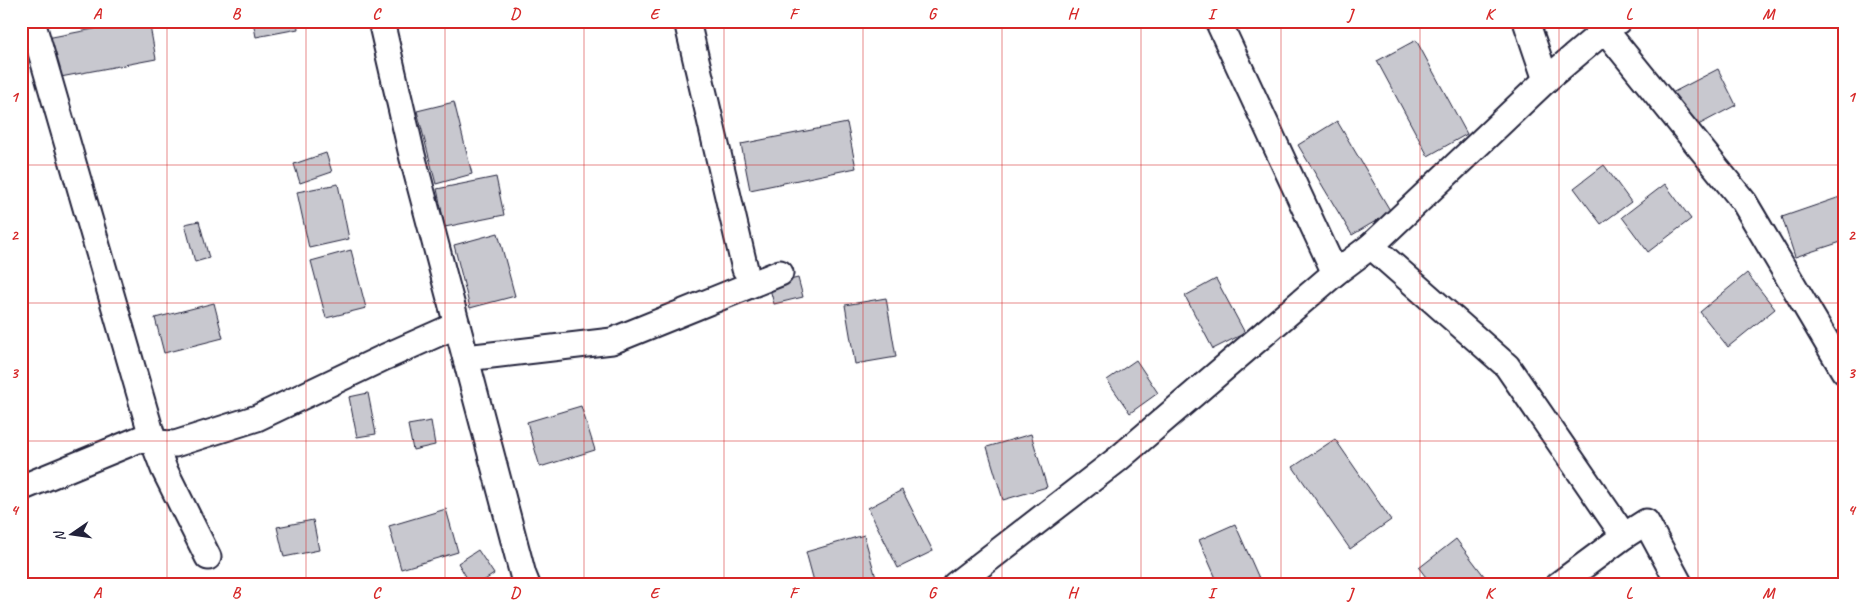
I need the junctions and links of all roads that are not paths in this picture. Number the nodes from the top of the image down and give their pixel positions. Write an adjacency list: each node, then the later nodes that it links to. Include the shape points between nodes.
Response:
1 (32, 21): 15 (street)
2 (381, 21): 12 (street)
3 (687, 21): 9 (street)
4 (1218, 21): 11 (street)
5 (1526, 21): 7 (street)
6 (1611, 26): 7 (street); 14 (street, via 1744,202)
7 (1546, 80): 8 (street)
8 (1371, 246): 11 (street); 17 (street, via 1507,366)
9 (744, 270)
10 (780, 273): 13 (street, via 612,341)
11 (1334, 273): 20 (street, via 1118,459)
12 (457, 325): 13 (street); 15 (street, via 257,418 175,444)
13 (466, 358): 19 (street)
14 (1844, 371)
15 (154, 443): 16 (street, via 140,439); 18 (street)
16 (21, 488)
17 (1624, 536): 21 (street); 22 (street, via 1646,522)
18 (208, 557)
19 (527, 585)
20 (956, 585)
21 (1558, 585)
22 (1680, 585)

